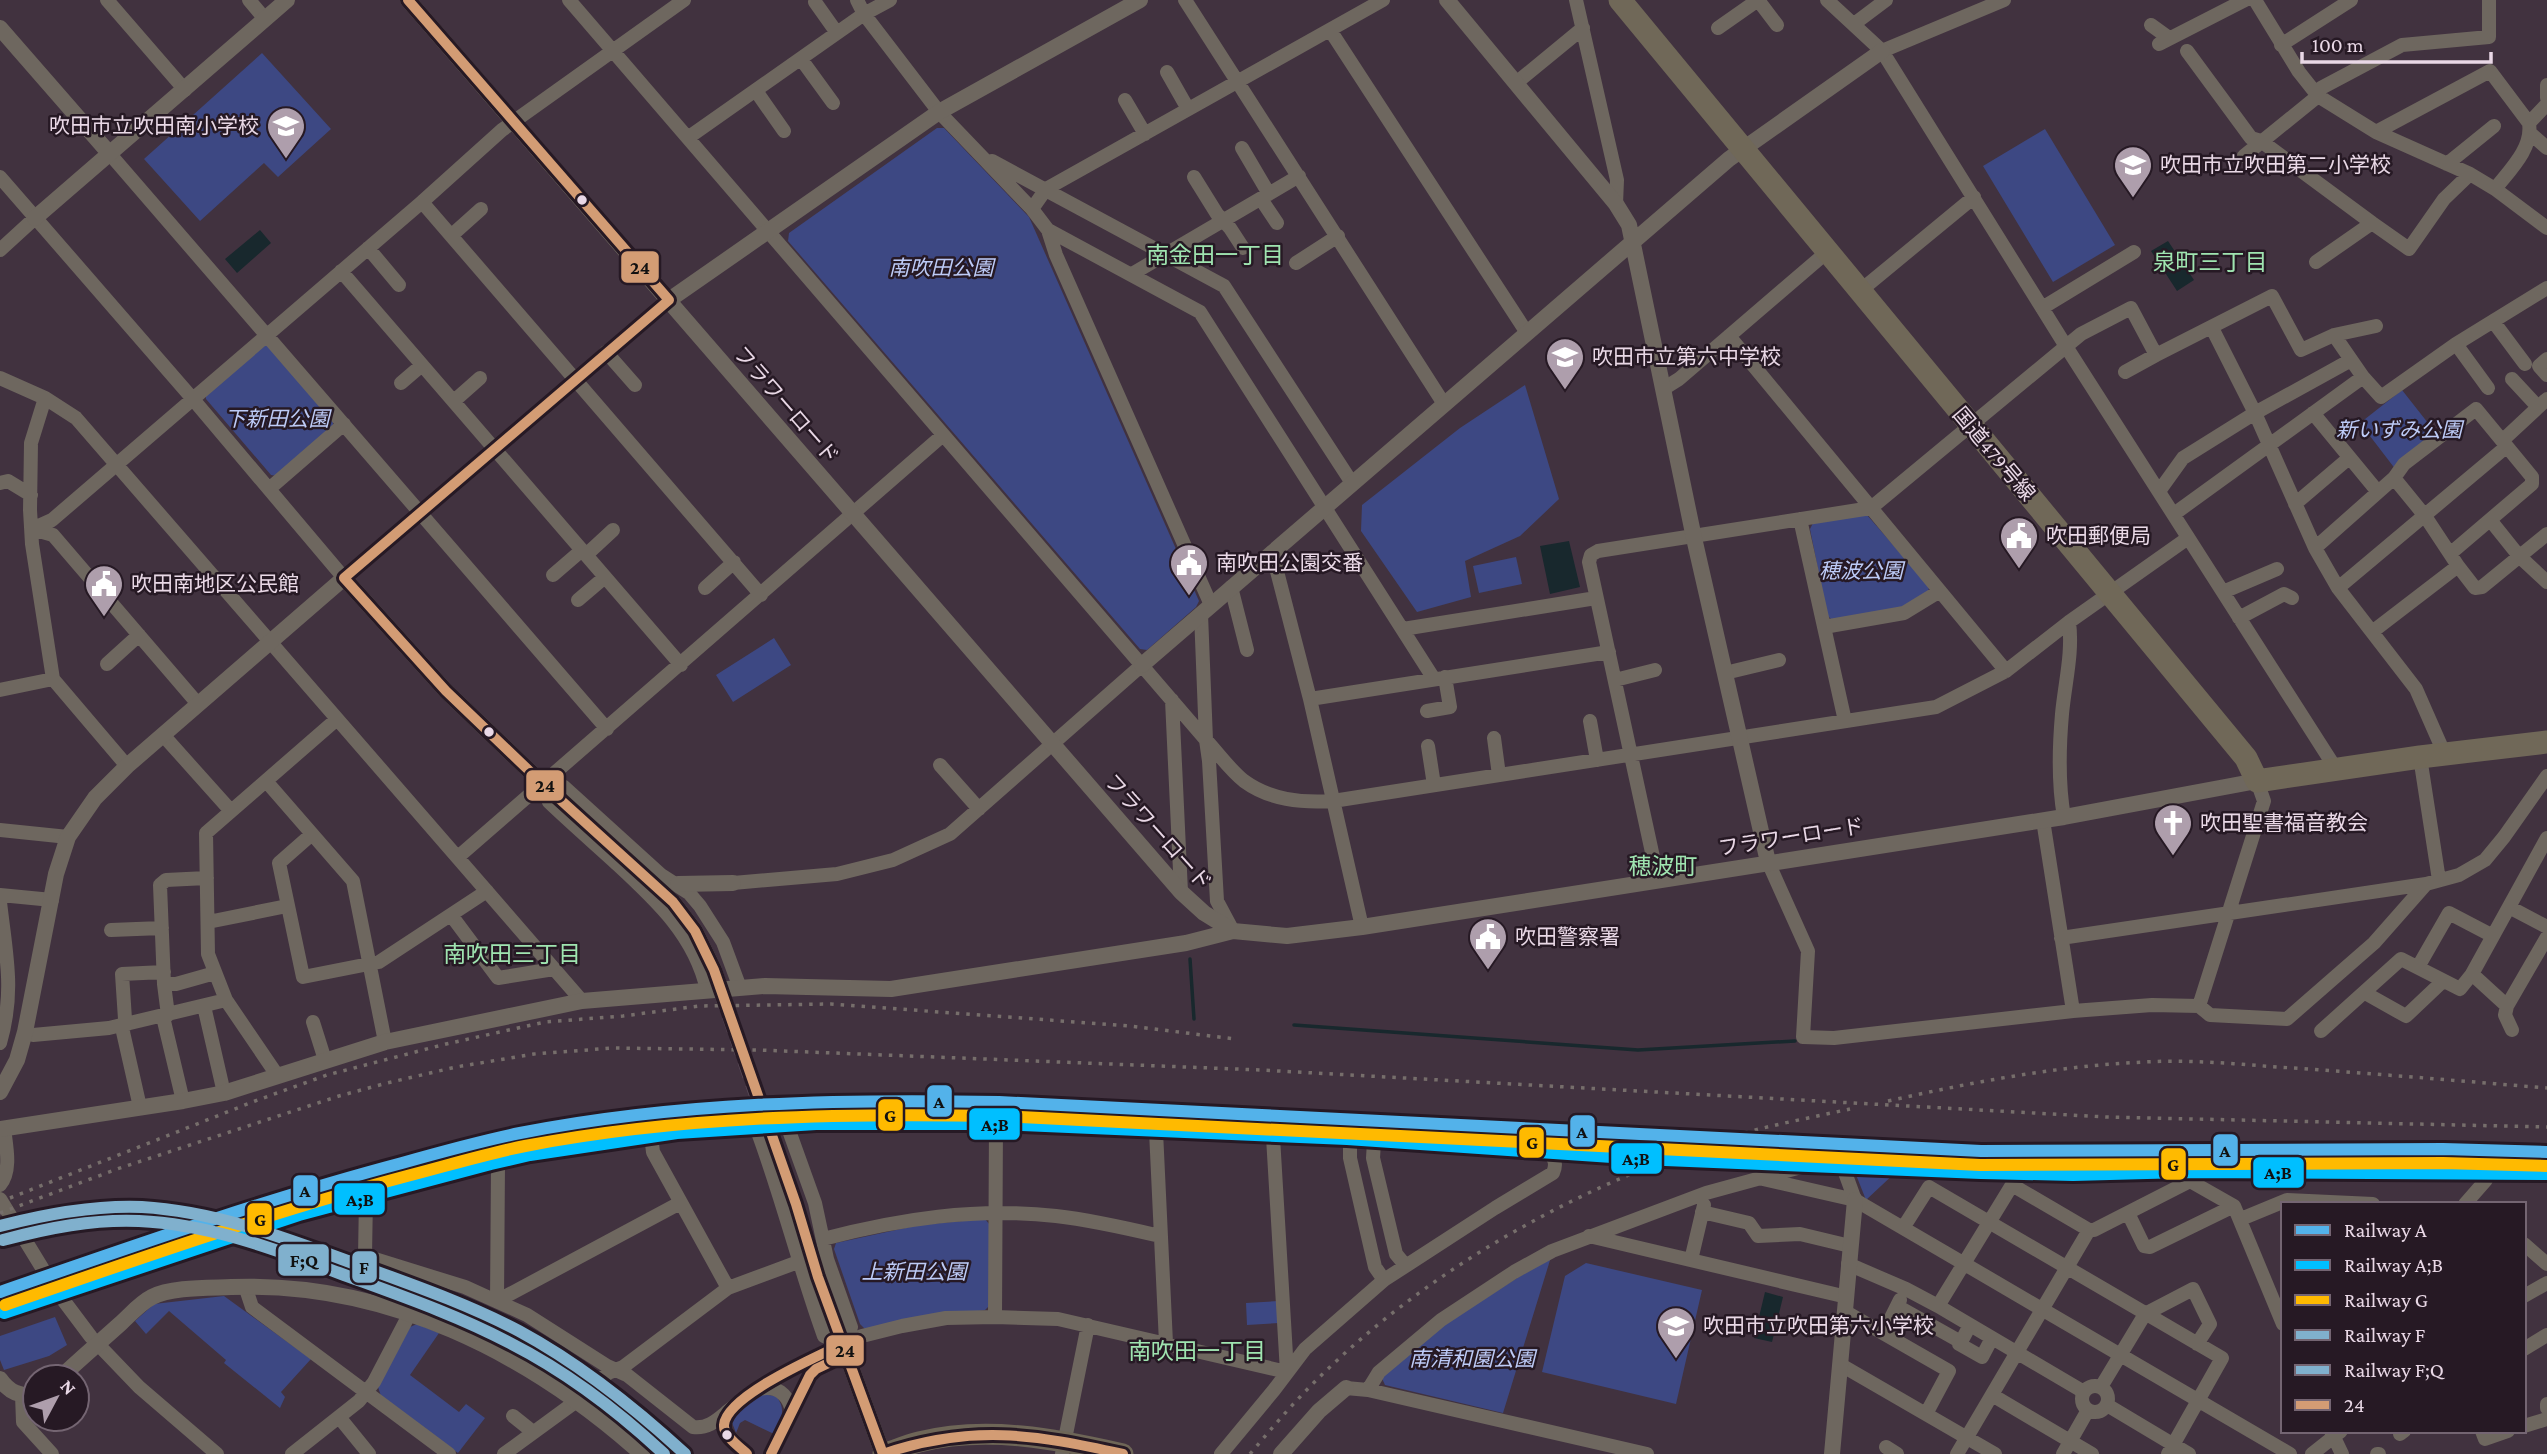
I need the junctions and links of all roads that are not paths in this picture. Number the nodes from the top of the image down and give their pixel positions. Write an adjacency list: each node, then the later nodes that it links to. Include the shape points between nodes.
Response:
1 (107, 0): 43 (street)
2 (249, 0): 25 (street)
3 (287, 0): 25 (street)
4 (408, 0): 52 (street, フラワーロード)
5 (569, 0): 35 (street)
6 (684, 0): 35 (street)
7 (857, 0): 24 (street)
8 (890, 0): 24 (street)
9 (1140, 0): 51 (street)
10 (1185, 0): 40 (street)
11 (1383, 0): 32 (street)
12 (1447, 0): 41 (street)
13 (1576, 0): 30 (street)
14 (1620, 0): 62 (highway, 国道479号線)
15 (1758, 0): 28 (street); 31 (street)
16 (1827, 0): 26 (street)
17 (1886, 0): 26 (street)
18 (2245, 0): 27 (street, via 2164,41)
19 (2255, 0): 34 (street)
20 (2351, 0): 34 (street)
21 (2489, 0): 45 (street, via 2489,37 2402,46 2320,88)
22 (1999, 1): 36 (street)
23 (815, 2): 33 (street)
24 (864, 15): 33 (street); 51 (street)
25 (265, 19): 43 (street)
26 (1854, 24): 36 (street)
27 (2151, 24)
28 (1777, 25)
29 (0, 28): 63 (street)
30 (1583, 28): 41 (street); 76 (street, via 1617,180)
31 (1718, 28)
32 (1330, 30): 40 (street); 107 (street)
33 (837, 33): 38 (street)
34 (2281, 45): 45 (street)
35 (613, 51): 52 (street); 58 (street)
36 (1882, 51): 62 (street); 74 (street)
37 (2187, 51): 59 (street, via 2251,138)
38 (801, 59): 44 (street); 48 (street)
39 (1167, 72): 50 (street)
40 (1238, 81): 50 (street); 68 (street)
41 (1516, 83): 76 (street)
42 (2547, 85): 46 (street)
43 (185, 90): 63 (street)
44 (756, 91): 55 (street); 58 (street)
45 (2318, 96): 56 (street); 59 (street)
46 (2547, 98)
47 (1125, 100): 57 (street)
48 (833, 103)
49 (2547, 104): 54 (street)
50 (1188, 109): 57 (street)
51 (939, 112): 64 (street); 85 (street)
52 (514, 122): 75 (street); 102 (street, フラワーロード)
53 (2494, 126): 66 (street)
54 (2530, 129): 56 (street, via 2490,71); 61 (street); 72 (street, via 2526,147)
55 (784, 131)
56 (2376, 132): 66 (street)
57 (1145, 134): 71 (street)
58 (689, 137): 85 (street)
59 (2262, 141): 65 (street); 82 (street)
60 (1242, 148): 73 (street)
61 (2547, 148)
62 (1743, 149): 88 (street); 92 (highway, 国道479号線)
63 (109, 153): 79 (street); 110 (street)
64 (982, 155): 71 (street); 78 (street)
65 (2244, 156)
66 (2447, 164): 67 (street)
67 (2470, 174): 72 (street); 82 (street, via 2444,199 2409,249)
68 (1299, 176): 73 (street); 87 (street)
69 (0, 177): 79 (street)
70 (1194, 177): 80 (street)
71 (1046, 189): 78 (street); 94 (street)
72 (2496, 189): 83 (street)
73 (1265, 196): 80 (street); 81 (street)
74 (1973, 197): 100 (street); 103 (street)
75 (422, 202): 86 (street); 89 (street)
76 (1616, 204): 88 (street, via 1629,225)
77 (481, 209): 86 (street)
78 (1032, 209): 84 (street)
79 (35, 218): 91 (street); 131 (street)
80 (1222, 220): 90 (street); 94 (street)
81 (1277, 223)
82 (2372, 223): 95 (street)
83 (2547, 228)
84 (1048, 230): 98 (street); 187 (street)
85 (767, 231): 102 (street); 139 (street)
86 (452, 235): 124 (street)
87 (1338, 236): 96 (street); 134 (street)
88 (1632, 245): 107 (street); 129 (street)
89 (368, 248): 97 (street); 99 (street)
90 (1243, 248)
91 (0, 250)
92 (1827, 252): 100 (highway, 国道479号線); 109 (street)
93 (2134, 252): 103 (street)
94 (1166, 253): 98 (street); 147 (street, via 1224,286)
95 (2316, 262)
96 (1296, 263)
97 (341, 271): 110 (street); 118 (street)
98 (1132, 274): 153 (street, via 1200,312)
99 (399, 285)
100 (1860, 291): 138 (highway, 国道479号線)
101 (2544, 294): 104 (street)
102 (669, 300): 113 (street); 157 (street, フラワーロード)
103 (2042, 307): 112 (street)
104 (2493, 321): 111 (street); 117 (street)
105 (2376, 326): 108 (street)
106 (2212, 328): 108 (street, via 2272,296 2301,350); 114 (street); 135 (street)
107 (1527, 333): 134 (street)
108 (2334, 335): 116 (street)
109 (1729, 336): 129 (street); 154 (street)
110 (265, 337): 131 (street); 137 (street)
111 (2456, 344): 121 (street, via 2381,397); 128 (street)
112 (2067, 348): 114 (street, via 2081,334 2131,307); 138 (street); 149 (street)
113 (607, 352): 124 (street); 127 (street)
114 (2156, 355): 119 (street)
115 (2547, 359): 120 (street, via 2539,366)
116 (2351, 360): 121 (street); 135 (street)
117 (2525, 364)
118 (422, 365): 126 (street); 132 (street)
119 (2125, 372)
120 (2547, 375)
121 (2363, 377): 136 (street)
122 (0, 378): 130 (street)
123 (480, 378): 132 (street)
124 (576, 379): 142 (street); 171 (street)
125 (2512, 379): 133 (street)
126 (401, 383)
127 (635, 385)
128 (2488, 388)
129 (1663, 389): 164 (street)
130 (45, 398): 144 (street, via 76,418); 151 (street, via 31,443)
131 (192, 398): 144 (street); 148 (street)
132 (454, 401): 142 (street)
133 (2542, 403): 141 (street)
134 (1444, 404): 147 (street)
135 (2255, 413): 140 (street); 149 (street, via 2183,458)
136 (2313, 413): 140 (street); 143 (street)
137 (344, 424): 148 (street); 155 (street)
138 (1971, 426): 154 (street); 183 (highway, 国道479号線)
139 (943, 435): 157 (street); 200 (street)
140 (2270, 444): 152 (street); 156 (street)
141 (2505, 444): 145 (street, via 2476,409 2404,464); 158 (street); 160 (street, via 2532,477 2532,484)
142 (496, 449): 155 (street); 168 (street)
143 (2349, 458): 150 (street); 152 (street)
144 (116, 464): 161 (street, via 52,520); 194 (street)
145 (2395, 478): 150 (street); 158 (street)
146 (0, 483): 151 (street, via 8,481)
147 (1352, 483): 153 (street)
148 (269, 489): 175 (street)
149 (2160, 491): 156 (street)
150 (2378, 492): 166 (street)
151 (31, 495): 161 (street)
152 (2295, 504): 166 (street)
153 (1325, 507): 167 (street); 191 (street)
154 (1871, 508): 159 (street); 180 (street)
155 (421, 513): 175 (street); 215 (street)
156 (2174, 514): 165 (street)
157 (853, 516): 182 (street); 221 (street, フラワーロード)
158 (2425, 516): 170 (street); 179 (street)
159 (1800, 519): 164 (street); 190 (street)
160 (2491, 521): 169 (street); 170 (street)
161 (32, 529): 193 (street, via 53,535); 205 (street)
162 (613, 530): 168 (street)
163 (2547, 534): 169 (street)
164 (1694, 536): 184 (street, via 1591,555); 203 (street)
165 (2188, 538): 181 (street); 183 (street)
166 (2315, 548): 179 (street)
167 (1272, 552): 177 (street); 208 (street)
168 (584, 553): 173 (street); 174 (street)
169 (2519, 556): 170 (street, via 2475,588); 176 (street)
170 (2454, 560): 192 (street)
171 (734, 562): 178 (street); 182 (street)
172 (2277, 569): 181 (street)
173 (553, 575)
174 (604, 576): 186 (street); 199 (street)
175 (344, 578): 194 (street); 234 (street, via 446,691)
176 (2547, 582)
177 (1231, 587): 187 (street); 195 (street)
178 (705, 588)
179 (2337, 588): 192 (street)
180 (1940, 592): 190 (street, via 1904,613); 202 (street)
181 (2223, 592): 188 (street)
182 (761, 594): 199 (street)
183 (2110, 595): 189 (street); 233 (highway, 国道479号線, via 2246,758)
184 (1597, 598): 191 (street); 196 (street)
185 (2292, 598): 188 (street, via 2284,594)
186 (578, 600)
187 (1206, 609): 200 (street); 219 (street)
188 (2239, 618): 229 (street)
189 (2070, 621): 202 (street); 239 (street, via 2059,788)
190 (1824, 627): 214 (street)
191 (1403, 629): 204 (street)
192 (2372, 632): 224 (street, via 2416,689)
193 (139, 635): 198 (street); 210 (street)
194 (270, 642): 210 (street); 212 (street)
195 (1247, 650)
196 (1609, 652): 204 (street); 206 (street)
197 (1779, 660): 203 (street)
198 (107, 664)
199 (681, 665): 215 (street)
200 (1142, 665): 209 (street); 221 (street)
201 (1655, 670): 206 (street)
202 (2006, 671): 214 (street, via 1936,707)
203 (1725, 673): 218 (street)
204 (1439, 678): 208 (street); 211 (street, via 1450,708)
205 (53, 679): 207 (street); 228 (street)
206 (1615, 680): 223 (street)
207 (1, 695)
208 (1310, 699): 236 (street)
209 (1172, 700): 219 (street); 253 (street)
210 (198, 704): 216 (street)
211 (1427, 711)
212 (337, 719): 232 (street); 245 (street)
213 (1590, 721): 226 (street)
214 (1846, 721): 218 (street)
215 (607, 729): 234 (street)
216 (163, 735): 228 (street); 238 (street)
217 (1494, 738): 230 (street)
218 (1739, 738): 223 (street); 246 (street)
219 (1206, 740): 236 (street, via 1243,780 1276,798); 266 (street, via 1217,901)
220 (2547, 743): 224 (highway)
221 (1051, 744): 237 (street); 253 (street, フラワーロード)
222 (1428, 746): 235 (street)
223 (1631, 754): 226 (street); 248 (street)
224 (2445, 755): 225 (highway)
225 (2420, 757): 229 (highway); 249 (street)
226 (1597, 760): 230 (street)
227 (940, 765): 237 (street)
228 (127, 766): 243 (street, via 95,797)
229 (2336, 769): 233 (highway)
230 (1499, 775): 235 (street)
231 (2547, 776): 249 (street, via 2485,860 2459,875)
232 (266, 781): 238 (street); 242 (street)
233 (2257, 782): 239 (street, フラワーロード); 259 (street, via 2264,801)
234 (543, 784): 245 (street); 251 (street, via 564,787 662,875); 273 (street, via 673,902); 279 (street, via 549,802 668,913 688,940)
235 (1434, 785): 236 (street)
236 (1332, 801): 262 (street)
237 (979, 808): 250 (street, via 950,834 893,860 837,874)
238 (231, 811): 247 (street, via 206,833)
239 (2064, 817): 240 (street, フラワーロード)
240 (2043, 820): 246 (street, フラワーロード); 269 (street)
241 (0, 830): 243 (street)
242 (312, 834): 257 (street, via 279,863); 270 (street, via 353,881)
243 (68, 836): 255 (street)
244 (2547, 838): 258 (street)
245 (458, 857): 252 (street)
246 (1768, 862): 248 (street, フラワーロード); 286 (street, via 1808,951 1803,1037 1834,1038)
247 (207, 878): 261 (street); 264 (street, via 166,880 160,885)
248 (1658, 880): 262 (street, フラワーロード)
249 (2433, 882): 259 (street); 284 (street, via 2374,943 2287,1019 2210,1015)
250 (733, 883): 251 (street)
251 (678, 884): 278 (street, via 700,906 723,942)
252 (487, 891): 260 (street); 272 (street)
253 (1181, 892): 266 (street, フラワーロード)
254 (0, 895): 255 (street)
255 (52, 900): 292 (street)
256 (0, 902): 294 (street, via 10,987)
257 (287, 906): 261 (street); 270 (street, via 303,977)
258 (2509, 907): 263 (street); 267 (street)
259 (2229, 913): 269 (street); 284 (street)
260 (451, 915): 270 (street); 272 (street, via 498,978)
261 (208, 922): 274 (street, via 208,954)
262 (1362, 927): 266 (street, フラワーロード, via 1287,936)
263 (2547, 927)
264 (162, 928): 265 (street); 276 (street)
265 (111, 930)
266 (1233, 931): 278 (street, via 1186,943 891,989)
267 (2493, 936): 271 (street, via 2449,914); 275 (street)
268 (2547, 937): 285 (street)
269 (2061, 938): 286 (street)
270 (369, 964): 293 (street)
271 (2417, 967): 277 (street); 280 (street, via 2401,959)
272 (554, 969): 282 (street)
273 (714, 970)
274 (215, 973): 276 (street, via 176,984); 281 (street)
275 (2472, 974): 277 (street, via 2460,989); 285 (street)
276 (164, 978): 287 (street); 289 (street, via 122,974)
277 (2443, 981): 280 (street, via 2406,1016)
278 (740, 988): 279 (street)
279 (707, 990): 282 (street)
280 (2365, 993): 291 (street)
281 (226, 1000): 283 (street); 296 (street)
282 (582, 1001): 293 (street)
283 (204, 1006): 287 (street); 298 (street)
284 (2199, 1006): 286 (street)
285 (2507, 1006): 290 (street, via 2505,1015)
286 (2073, 1011)
287 (166, 1016): 289 (street); 299 (street)
288 (313, 1022): 295 (street)
289 (124, 1026): 292 (street); 300 (street)
290 (2512, 1030)
291 (2321, 1031)
292 (25, 1032): 297 (street)
293 (385, 1042): 295 (street)
294 (0, 1043)
295 (325, 1060): 296 (street)
296 (276, 1075): 298 (street)
297 (0, 1092)
298 (224, 1093): 299 (street)
299 (183, 1101): 300 (street)
300 (140, 1107): 304 (street)
301 (996, 1124): 302 (street); 305 (street); 323 (street)
302 (787, 1125): 303 (street); 330 (street)
303 (756, 1127): 306 (street); 334 (street, via 784,1205)
304 (2, 1129): 314 (street, via 7,1158)
305 (1156, 1131): 307 (street); 328 (street)
306 (651, 1135): 311 (street, via 565,1147); 319 (street, via 653,1152)
307 (1273, 1137): 309 (street); 374 (street)
308 (773, 1141): 368 (street)
309 (1350, 1141): 310 (street); 341 (street, via 1375,1266)
310 (1374, 1142): 338 (street, via 1373,1158 1396,1254); 338 (street, via 1545,1152 1554,1158 1551,1175)
311 (498, 1164): 335 (street, via 366,1197 365,1256); 347 (street)
312 (1763, 1179): 315 (street); 317 (street); 317 (street, via 1816,1163 1843,1167)
313 (2486, 1181): 318 (street)
314 (0, 1185)
315 (1706, 1194): 321 (street); 329 (street)
316 (0, 1199): 364 (street, via 55,1289)
317 (1855, 1200): 326 (street); 331 (street)
318 (2473, 1201)
319 (680, 1203): 344 (street); 347 (street)
320 (2281, 1203): 322 (street)
321 (1702, 1212): 331 (street, via 1749,1223 1758,1236 1800,1234); 333 (street)
322 (2238, 1212): 324 (street, via 2190,1181); 324 (street, via 2150,1247 2144,1246); 356 (street)
323 (996, 1213): 328 (street, via 1078,1219); 330 (street, via 918,1218); 355 (street)
324 (2128, 1213): 327 (street)
325 (1988, 1223): 326 (street, via 1929,1187); 327 (street, via 2012,1185); 337 (street); 340 (street)
326 (1903, 1228): 337 (street)
327 (2089, 1230): 340 (street)
328 (1160, 1236): 365 (street)
329 (1588, 1236): 333 (street); 379 (street, via 1524,1266 1441,1320 1379,1372)
330 (823, 1239): 368 (street, via 851,1327)
331 (1850, 1246): 336 (street)
332 (2526, 1246): 339 (street)
333 (1691, 1260): 349 (street)
334 (798, 1262): 344 (street); 368 (street, via 824,1336)
335 (391, 1264): 347 (street); 348 (street)
336 (1848, 1264): 345 (street); 349 (street)
337 (1964, 1264): 351 (street); 352 (street)
338 (1405, 1265): 341 (street)
339 (2547, 1265)
340 (2066, 1268): 352 (street); 354 (street)
341 (1384, 1280): 374 (street, via 1305,1349)
342 (2547, 1283): 346 (street)
343 (245, 1286): 348 (street, via 327,1292); 364 (street, via 153,1296); 380 (street, via 252,1307)
344 (728, 1287): 373 (street)
345 (1906, 1289): 350 (street); 351 (street)
346 (2526, 1295)
347 (497, 1301): 373 (street)
348 (379, 1303): 353 (street)
349 (1846, 1304): 360 (street); 372 (street)
350 (1897, 1306): 359 (street); 360 (street)
351 (1943, 1309): 358 (street); 359 (street)
352 (2041, 1309): 369 (street); 370 (street)
353 (410, 1313): 380 (street); 384 (street, via 502,1353)
354 (2145, 1314): 366 (street); 366 (street, via 2193,1289 2210,1324); 370 (street)
355 (995, 1317): 357 (street); 368 (street, via 946,1318 902,1326)
356 (2281, 1319)
357 (1088, 1325): 365 (street); 401 (street)
358 (1970, 1325): 362 (street); 363 (street)
359 (1937, 1328): 363 (street)
360 (1884, 1332): 390 (street, via 1949,1371)
361 (2547, 1335): 367 (street)
362 (1992, 1338): 363 (street, via 1982,1357); 369 (street)
363 (1961, 1342)
364 (98, 1343): 371 (street); 406 (street, via 139,1387)
365 (1166, 1343): 374 (street)
366 (2197, 1344): 385 (street, via 2222,1358)
367 (2526, 1348)
368 (846, 1349): 378 (street); 389 (street, via 812,1372); 414 (street)
369 (2016, 1353): 381 (street); 383 (street)
370 (2120, 1356): 376 (street); 385 (street)
371 (76, 1363)
372 (1841, 1365): 390 (street); 419 (street)
373 (615, 1369): 384 (street); 388 (street, via 692,1427 711,1424)
374 (1287, 1372): 416 (street)
375 (0, 1379): 382 (street, via 10,1390)
376 (2101, 1387): 381 (street); 386 (street, via 2107,1393)
377 (1346, 1388): 379 (street); 417 (street)
378 (759, 1389): 388 (street); 389 (street, via 771,1387 781,1392)
379 (1368, 1390): 403 (street)
380 (366, 1392): 392 (street); 409 (street)
381 (2084, 1392): 387 (street, via 2082,1400)
382 (21, 1393)
383 (1992, 1395): 400 (street); 402 (street)
384 (574, 1401): 395 (street); 411 (street)
385 (2199, 1402): 404 (street); 424 (street)
386 (2107, 1405): 387 (street, via 2101,1411); 404 (street)
387 (2088, 1410): 402 (street)
388 (728, 1411): 412 (street, via 725,1431)
389 (792, 1411): 413 (street)
390 (1926, 1414): 400 (street)
391 (513, 1416): 395 (street)
392 (339, 1417): 407 (street); 408 (street)
393 (2547, 1419): 394 (street)
394 (2526, 1425)
395 (533, 1432): 410 (street)
396 (33, 1433): 405 (street)
397 (2335, 1433): 425 (street); 426 (street)
398 (2483, 1433): 399 (street, via 2485,1439)
399 (2502, 1433)
400 (1967, 1437): 420 (street); 421 (street)
401 (1064, 1448): 414 (main road, via 1034,1437 973,1435 918,1442); 415 (main road)
402 (2066, 1448): 422 (street)
403 (1601, 1449): 418 (street)
404 (2171, 1449): 423 (street)
405 (52, 1454)
406 (216, 1454)
407 (292, 1454)
408 (369, 1454)
409 (449, 1454)
410 (505, 1454)
411 (642, 1454)
412 (747, 1454)
413 (771, 1454)
414 (883, 1454)
415 (1123, 1454)
416 (1221, 1454)
417 (1281, 1454)
418 (1647, 1454)
419 (1832, 1454)
420 (1957, 1454)
421 (1995, 1454)
422 (2092, 1454)
423 (2189, 1454)
424 (2290, 1454)
425 (2312, 1454)
426 (2342, 1454)

